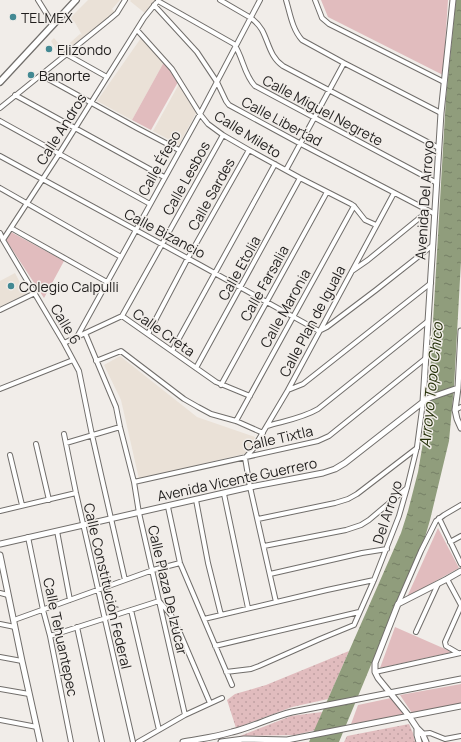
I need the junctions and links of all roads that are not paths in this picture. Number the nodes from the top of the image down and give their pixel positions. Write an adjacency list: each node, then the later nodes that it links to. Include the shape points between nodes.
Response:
1 (38, 0): 12 (street)
2 (76, 0): 12 (main road)
3 (125, 0): 15 (street, via 110,19)
4 (158, 0): 10 (street, Calle Andros); 14 (street)
5 (220, 0): 11 (street)
6 (260, 0): 11 (street, Calle Éfeso)
7 (286, 0): 16 (street, via 298,36)
8 (315, 0): 21 (street, via 322,18 329,24)
9 (453, 0): 21 (street, Avenida Del Arroyo)
10 (154, 5): 13 (street, Calle Andros); 20 (street, Calle Libertad, via 197,52)
11 (251, 18): 14 (street, Calle Éfeso); 22 (street, via 262,31 271,53 279,63)
12 (53, 24): 19 (main road)
13 (137, 30): 18 (street, Calle Andros); 27 (street, Calle Mileto, via 172,69)
14 (235, 45): 20 (street, Calle Éfeso); 28 (street, Calle Miguel Negrete, via 255,86)
15 (66, 54): 17 (street); 18 (street)
16 (344, 63): 22 (street); 26 (street)
17 (40, 75): 23 (street); 24 (street)
18 (107, 77): 24 (street, Calle Andros)
19 (0, 82)
20 (217, 82): 27 (street, Calle Éfeso); 32 (street, Calle Libertad, via 229,105)
21 (444, 82): 26 (street, Avenida Del Arroyo)
22 (329, 90): 28 (street); 33 (street)
23 (15, 95): 25 (street); 30 (street)
24 (91, 102): 30 (street, Calle Andros); 34 (street)
25 (0, 108)
26 (442, 113): 33 (street, Avenida Del Arroyo)
27 (200, 114): 31 (street, Calle Mileto); 34 (street, Calle Éfeso)
28 (314, 118): 32 (street); 43 (street, Calle Miguel Negrete)
29 (0, 121): 36 (street)
30 (75, 128): 36 (street, Calle Andros); 40 (street)
31 (223, 135): 35 (street, Calle Mileto); 57 (street, Calle Lesbos)
32 (301, 144): 39 (street); 46 (street, Calle Libertad)
33 (439, 148): 43 (street, Avenida Del Arroyo)
34 (179, 150): 40 (street, Calle Éfeso)
35 (249, 150): 38 (street, Calle Mileto); 60 (street, Calle Sardes)
36 (59, 154): 42 (street, Calle Andros); 48 (street)
37 (0, 156): 42 (street, Calle Bizancio)
38 (275, 164): 39 (street, Calle Mileto); 61 (street, Calle Etolia)
39 (286, 170): 41 (street, Calle Mileto)
40 (164, 177): 48 (street, Calle Éfeso)
41 (300, 178): 45 (street, Calle Mileto); 65 (street, Calle Etolia)
42 (43, 179): 47 (street, Calle Andros); 54 (street, Calle Bizancio)
43 (436, 183): 51 (street, Avenida Del Arroyo)
44 (0, 188): 47 (street)
45 (327, 192): 49 (street, Calle Mileto); 67 (street, Calle Farsalia)
46 (394, 193): 50 (street, Calle Libertad); 52 (street, Calle Plan de Iguala)
47 (27, 204): 53 (street, Calle Andros); 59 (street)
48 (150, 204): 54 (street, Calle Éfeso)
49 (354, 206): 52 (street, Calle Mileto, via 365,220); 70 (street, Calle Maronia)
50 (428, 211): 51 (street, Calle Libertad); 62 (street)
51 (435, 214): 58 (street, Avenida Del Arroyo)
52 (376, 225): 62 (street, Calle Plan de Iguala)
53 (10, 228): 56 (street, Calle Andros); 63 (street)
54 (136, 230): 57 (street, Calle Bizancio); 59 (street, Calle Éfeso)
55 (0, 233): 56 (street, Calle 6)
56 (3, 240): 66 (street, Calle 6)
57 (162, 244): 60 (street, Calle Bizancio); 69 (street, Calle Lesbos)
58 (433, 244): 64 (street, Avenida Del Arroyo); 73 (street, via 328,327)
59 (121, 256): 63 (street, Calle Éfeso)
60 (188, 258): 61 (street, Calle Bizancio); 75 (street, Calle Sardes)
61 (215, 273): 65 (street, Calle Bizancio); 78 (street, Calle Etolia)
62 (350, 273): 73 (street, Calle Plan de Iguala)
63 (107, 282): 76 (street, Calle Éfeso)
64 (431, 283): 71 (street, Avenida Del Arroyo); 86 (street, via 308,380)
65 (240, 287): 67 (street, Calle Bizancio); 82 (street, Calle Etolia)
66 (35, 293): 68 (street); 77 (street, Calle 6)
67 (266, 302): 70 (street, Calle Bizancio); 83 (street, Calle Farsalia)
68 (0, 310)
69 (122, 316): 74 (street, Calle Creta); 75 (street, Calle Creta)
70 (293, 316): 73 (street, Calle Bizancio); 87 (street, Calle Maronia)
71 (428, 321): 79 (street, Avenida Del Arroyo); 92 (street, via 318,410)
72 (461, 330): 84 (street)
73 (319, 331): 86 (street, Calle Plan de Iguala)
74 (85, 333): 76 (street, Calle Creta); 81 (street, Calle Plaza De Izúcar)
75 (148, 334): 78 (street, Calle Creta)
76 (77, 337): 77 (street, Calle Creta)
77 (64, 343): 80 (street, Calle 6)
78 (172, 351): 82 (street, Calle Creta)
79 (426, 358): 88 (street, Avenida Del Arroyo); 102 (street, Calle Tixtla, via 329,436 318,442)
80 (74, 360): 85 (street); 97 (street, Calle 6, via 79,371)
81 (96, 361): 91 (street, via 122,352 188,401 211,414); 93 (street, Calle Plaza De Izúcar, via 115,403)
82 (196, 368): 83 (street, Calle Creta)
83 (221, 384): 87 (street, Calle Creta)
84 (459, 388): 88 (street, Avenida Vicente Guerrero); 90 (street)
85 (0, 389)
86 (288, 390): 92 (street, Calle Plan de Iguala)
87 (250, 396): 91 (street, Calle Maronia)
88 (423, 402): 100 (street, Del Arroyo); 104 (street, Avenida Vicente Guerrero, via 335,469)
89 (461, 407): 90 (street)
90 (456, 410): 94 (street)
91 (236, 421): 95 (street)
92 (267, 426): 95 (street, Calle Plan de Iguala)
93 (120, 427): 97 (street); 103 (street, Calle Plaza De Izúcar)
94 (461, 428)
95 (263, 433): 102 (street, Calle Plan de Iguala)
96 (64, 434): 98 (street, Calle Constitución Federal)
97 (92, 435): 98 (street); 116 (street, Calle 6)
98 (66, 443): 106 (street, Calle Constitución Federal)
99 (36, 444): 108 (street)
100 (417, 447): 105 (street, Del Arroyo); 117 (street, via 348,499)
101 (10, 455): 110 (street)
102 (245, 458): 103 (street, Calle Tixtla); 104 (street)
103 (134, 482): 114 (street, Calle Plaza De Izúcar)
104 (250, 487): 107 (street, Avenida Vicente Guerrero); 117 (street)
105 (407, 488): 124 (street, via 361,525); 125 (street, Del Arroyo)
106 (76, 493): 108 (street); 118 (street, Calle Constitución Federal)
107 (224, 494): 109 (street, Avenida Vicente Guerrero); 145 (street)
108 (50, 500): 110 (street)
109 (196, 500): 112 (street, Avenida Vicente Guerrero); 149 (street)
110 (22, 505): 113 (street)
111 (461, 505): 115 (street)
112 (168, 507): 114 (street, Avenida Vicente Guerrero); 128 (street)
113 (0, 511)
114 (139, 513): 116 (street, Avenida Vicente Guerrero); 130 (street, Calle Plaza De Izúcar)
115 (439, 518): 122 (street); 143 (street, via 432,527)
116 (112, 519): 118 (street, Avenida Vicente Guerrero); 134 (street, Calle 6)
117 (258, 519): 124 (street)
118 (84, 525): 119 (street, Avenida Vicente Guerrero); 137 (street, Calle Constitución Federal)
119 (57, 531): 121 (street, Avenida Vicente Guerrero); 140 (street)
120 (461, 536): 122 (street)
121 (28, 538): 123 (street, Avenida Vicente Guerrero); 146 (street, Calle Tehuantepec)
122 (450, 542): 129 (street)
123 (0, 544)
124 (264, 546): 132 (street)
125 (387, 549): 132 (street); 135 (street, Del Arroyo)
126 (0, 555): 127 (street)
127 (1, 561): 139 (street)
128 (180, 563): 130 (street); 151 (street)
129 (461, 564)
130 (153, 570): 134 (street); 141 (street, Calle Plaza De Izúcar)
131 (461, 571): 133 (street)
132 (270, 574): 142 (street)
133 (447, 579): 136 (street); 144 (street)
134 (125, 580): 137 (street)
135 (374, 580): 142 (street); 148 (street, Del Arroyo)
136 (439, 583): 143 (street); 156 (street)
137 (98, 590): 140 (street); 150 (street, Calle Constitución Federal)
138 (0, 593): 139 (street)
139 (8, 595): 152 (street)
140 (70, 600): 146 (street)
141 (159, 601): 147 (street); 170 (street, via 171,615 180,633); 172 (street, Calle Plaza De Izúcar)
142 (276, 602): 145 (street)
143 (398, 604): 163 (street, via 375,663)
144 (461, 606): 159 (street, via 445,642 446,646)
145 (248, 608): 149 (street)
146 (43, 610): 152 (street); 157 (street, Calle Tehuantepec)
147 (131, 610): 150 (street); 176 (street)
148 (359, 612): 158 (street); 162 (street, Del Arroyo, via 353,626 251,669)
149 (220, 615): 151 (street)
150 (104, 618): 155 (street); 183 (street, Calle Constitución Federal)
151 (204, 619): 158 (street)
152 (14, 620): 154 (street)
153 (0, 624): 154 (street)
154 (15, 627): 161 (street)
155 (77, 627): 157 (street); 182 (street)
156 (416, 632)
157 (50, 636): 181 (street, Calle Tehuantepec)
158 (216, 646): 162 (street)
159 (460, 653): 163 (street)
160 (0, 657): 161 (street)
161 (22, 661): 168 (street)
162 (226, 672): 165 (street)
163 (375, 672): 167 (street)
164 (461, 679): 167 (street)
165 (232, 685)
166 (0, 689): 168 (street)
167 (390, 693): 173 (street); 185 (street, via 282,714 233,732)
168 (29, 694): 175 (street)
169 (222, 698): 170 (street)
170 (210, 703): 172 (street)
171 (461, 706): 173 (street)
172 (185, 715): 176 (street)
173 (409, 716): 177 (street); 186 (street, via 281,740)
174 (0, 720): 175 (street)
175 (37, 727): 180 (street)
176 (159, 730): 184 (street)
177 (419, 734): 179 (street, via 430,733); 187 (street); 188 (street)
178 (461, 736): 179 (street)
179 (444, 740)
180 (40, 742)
181 (71, 742)
182 (102, 742)
183 (133, 742)
184 (138, 742)
185 (183, 742)
186 (221, 742)
187 (419, 742)
188 (426, 742)

